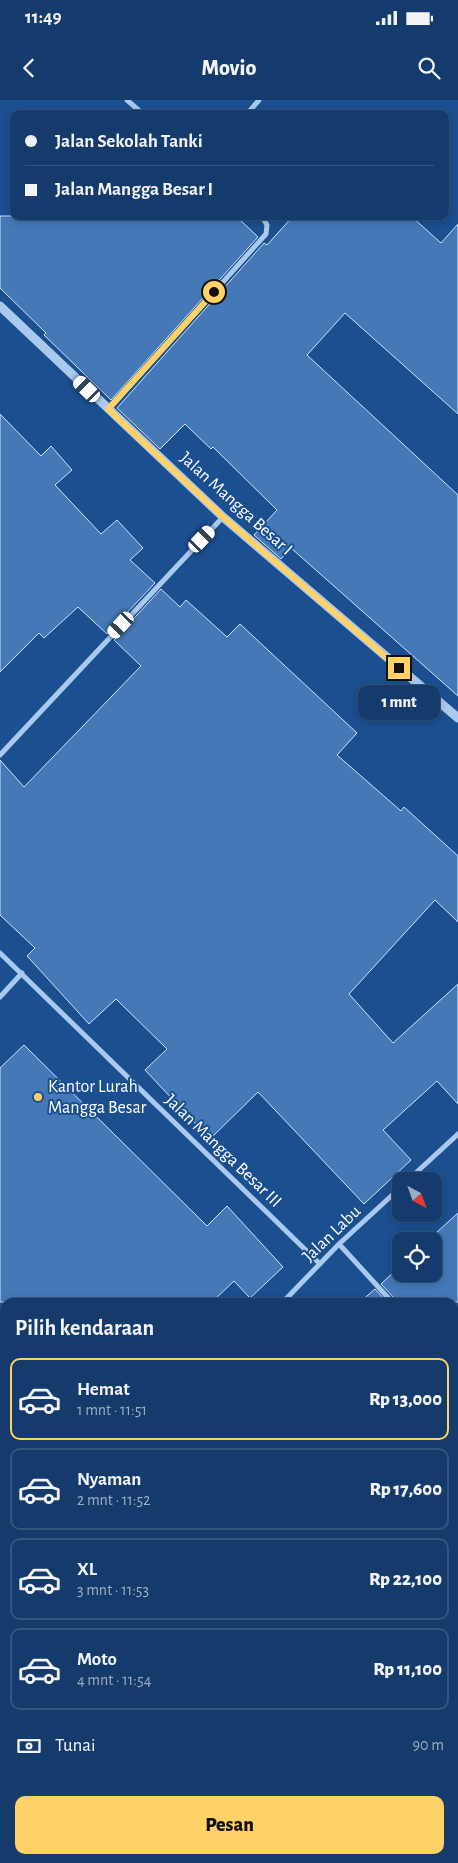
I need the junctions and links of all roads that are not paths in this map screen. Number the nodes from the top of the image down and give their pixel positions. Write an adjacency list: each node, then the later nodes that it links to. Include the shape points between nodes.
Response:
1 (127, 100): 3 (street)
2 (259, 100): 4 (street)
3 (138, 110)
4 (250, 110)
5 (264, 220): 7 (street, via 266,234)
6 (0, 306): 7 (street, Jalan Mangga Besar I)
7 (108, 409): 8 (street, Jalan Mangga Besar I)
8 (223, 517): 9 (street, Jalan Mangga Besar I); 10 (street)
9 (458, 718)
10 (0, 755)
11 (0, 953): 12 (street, Jalan Mangga Besar III)
12 (22, 973): 13 (street); 18 (street, Jalan Mangga Besar III)
13 (0, 997)
14 (458, 1134): 15 (street)
15 (417, 1172)
16 (392, 1195): 17 (street, Jalan Labu)
17 (339, 1244): 18 (street, Jalan Labu); 20 (street)
18 (320, 1264): 19 (street, Jalan Labu)
19 (287, 1298)
20 (388, 1298)

